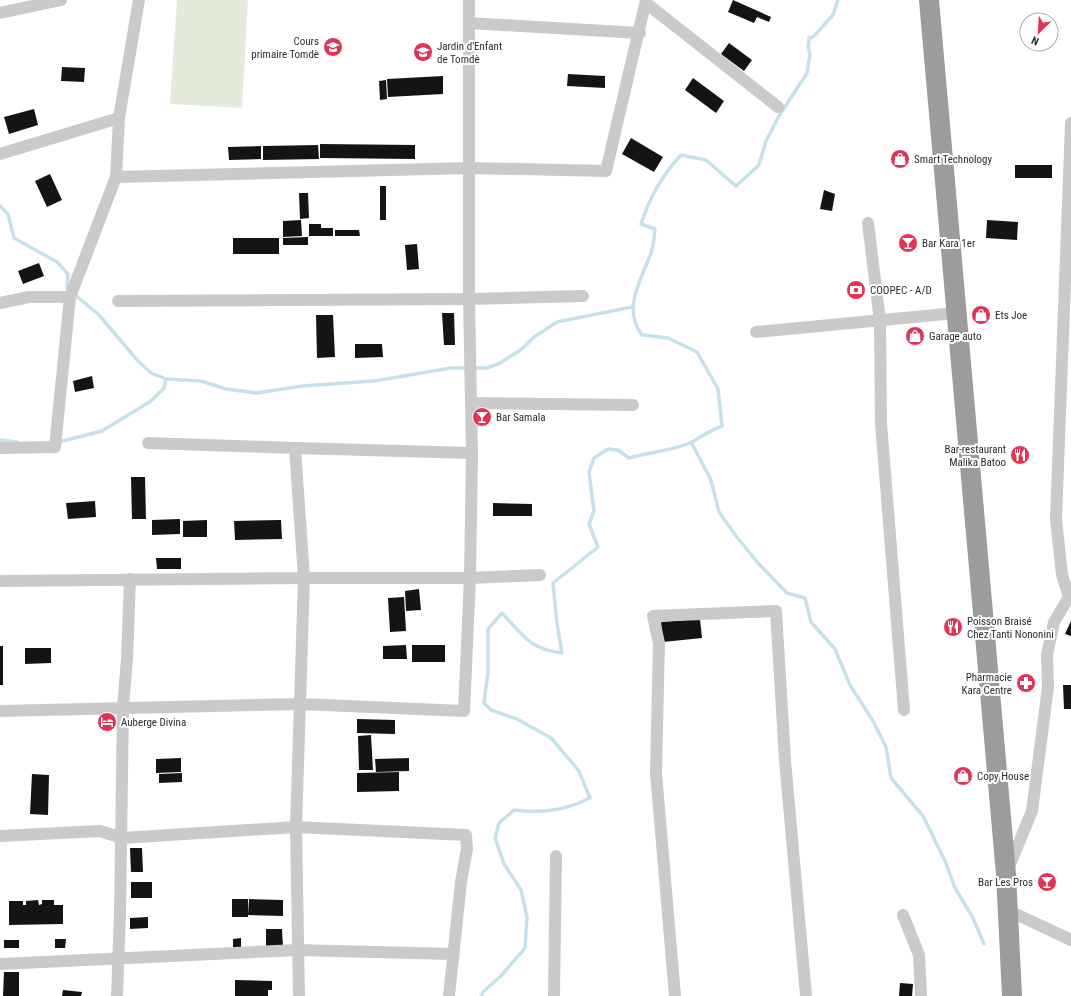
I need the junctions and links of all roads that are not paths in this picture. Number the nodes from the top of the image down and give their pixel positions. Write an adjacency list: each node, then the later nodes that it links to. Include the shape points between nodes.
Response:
1 (60, 0): 6 (street)
2 (140, 0): 10 (street)
3 (469, 0): 7 (street)
4 (929, 0): 21 (highway)
5 (646, 2): 8 (street); 9 (street)
6 (0, 13)
7 (469, 23): 8 (street); 13 (street)
8 (640, 33): 13 (street, via 606,171)
9 (778, 107)
10 (119, 118): 12 (street); 14 (street)
11 (1071, 123): 35 (street, via 1056,519 1062,575)
12 (0, 154)
13 (470, 168): 14 (street); 18 (street)
14 (116, 177): 17 (street)
15 (868, 223): 22 (street)
16 (583, 296): 18 (street)
17 (70, 297): 20 (street, via 29,298); 27 (street, via 55,447)
18 (469, 300): 19 (street); 24 (street)
19 (118, 301)
20 (0, 303)
21 (956, 313): 22 (street); 44 (highway)
22 (880, 321): 23 (street); 38 (street, via 881,423)
23 (756, 332)
24 (471, 403): 25 (street); 29 (street)
25 (633, 405)
26 (148, 444): 28 (street)
27 (0, 448)
28 (295, 448): 29 (street); 31 (street)
29 (472, 453): 32 (street)
30 (540, 575): 32 (street)
31 (304, 578): 32 (street); 33 (street); 36 (street)
32 (470, 578): 36 (street, via 464,711)
33 (130, 579): 34 (street); 37 (street)
34 (0, 581)
35 (1070, 598): 44 (street, via 1054,622 1047,656 1048,687 1032,811)
36 (300, 704): 37 (street); 40 (street)
37 (123, 707): 39 (street); 42 (street)
38 (904, 710)
39 (0, 711)
40 (296, 827): 42 (street); 48 (street); 49 (street, via 466,834 467,849)
41 (0, 836): 42 (street, via 100,831)
42 (122, 838): 50 (street)
43 (556, 856): 55 (street)
44 (1006, 874): 45 (highway)
45 (1007, 910): 47 (street); 59 (highway)
46 (903, 916): 58 (street, via 919,955)
47 (1071, 940)
48 (297, 950): 49 (street); 50 (street); 53 (street)
49 (452, 954): 54 (street)
50 (117, 959): 51 (street); 52 (street)
51 (0, 964)
52 (117, 996)
53 (298, 996)
54 (449, 996)
55 (554, 996)
56 (675, 996): 57 (street, via 656,773 659,643 653,616 776,611 785,760)
57 (806, 996)
58 (921, 996)
59 (1012, 996)

